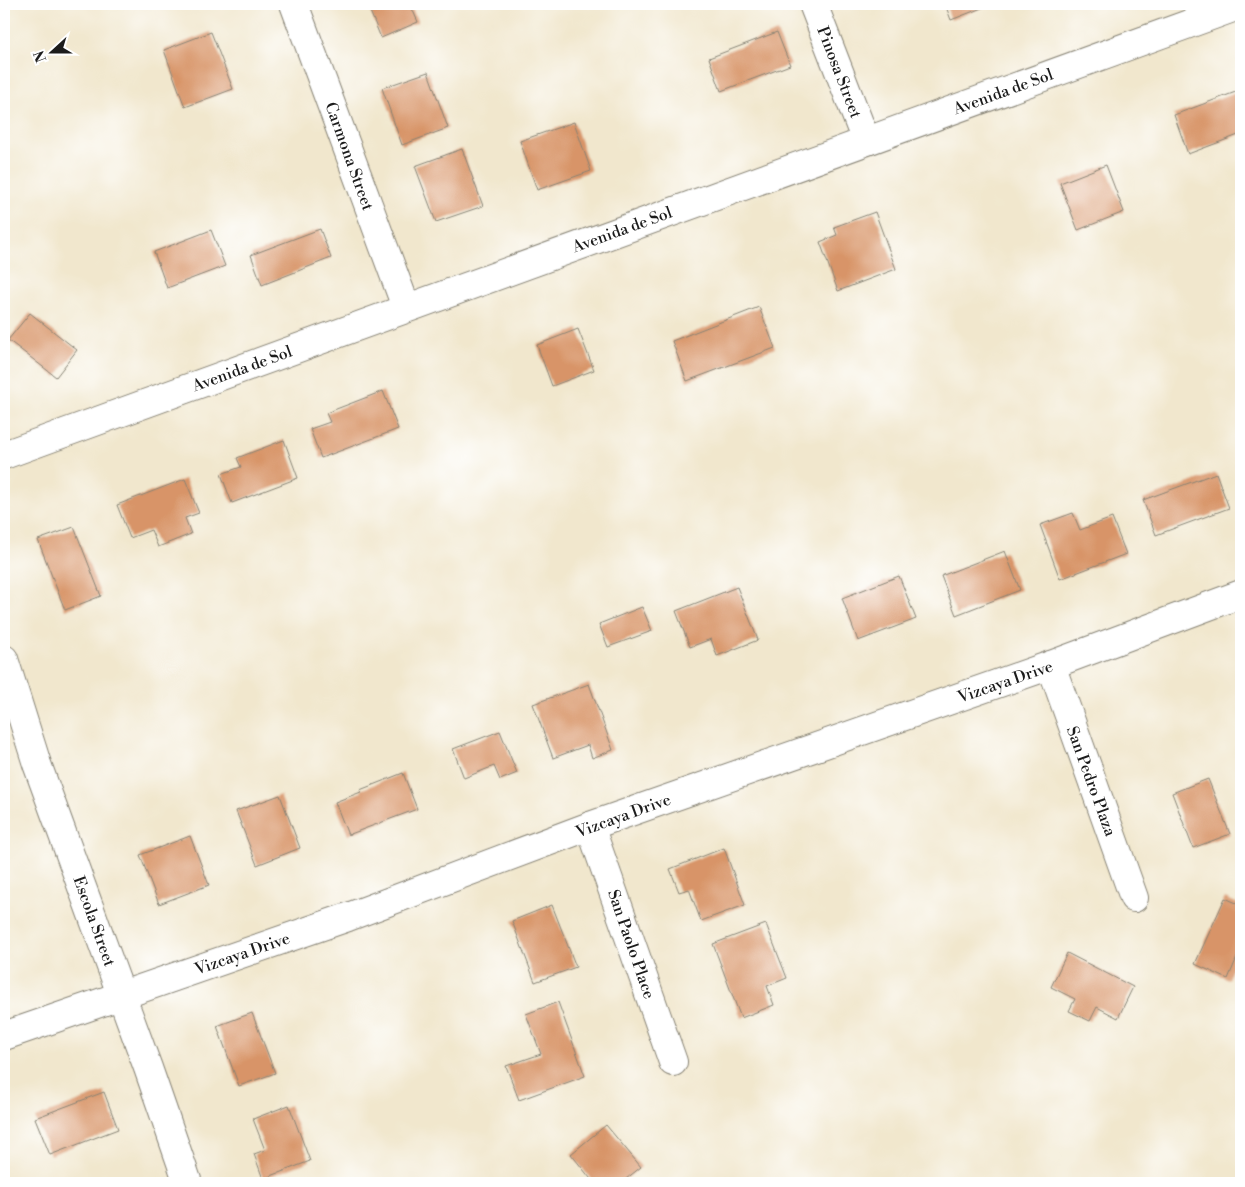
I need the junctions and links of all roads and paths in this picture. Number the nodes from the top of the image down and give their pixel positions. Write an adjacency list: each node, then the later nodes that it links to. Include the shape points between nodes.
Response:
1 (294, 4): 5 (street, Carmona Street)
2 (813, 4): 4 (street, Pinosa Street)
3 (1241, 4): 4 (street, Avenida de Sol)
4 (866, 141): 5 (street, Avenida de Sol)
5 (406, 308): 6 (street, Avenida de Sol)
6 (4, 454)
7 (1241, 594): 9 (street, Vizcaya Drive)
8 (4, 659): 12 (street, Escola Street, via 37,764)
9 (1051, 665): 10 (street, Vizcaya Drive); 11 (street, San Pedro Plaza)
10 (590, 826): 12 (street, Vizcaya Drive, via 348,917); 14 (street, San Paolo Place)
11 (1134, 898)
12 (122, 995): 13 (street, Vizcaya Drive); 15 (street, Escola Street)
13 (4, 1036)
14 (673, 1062)
15 (188, 1183)

